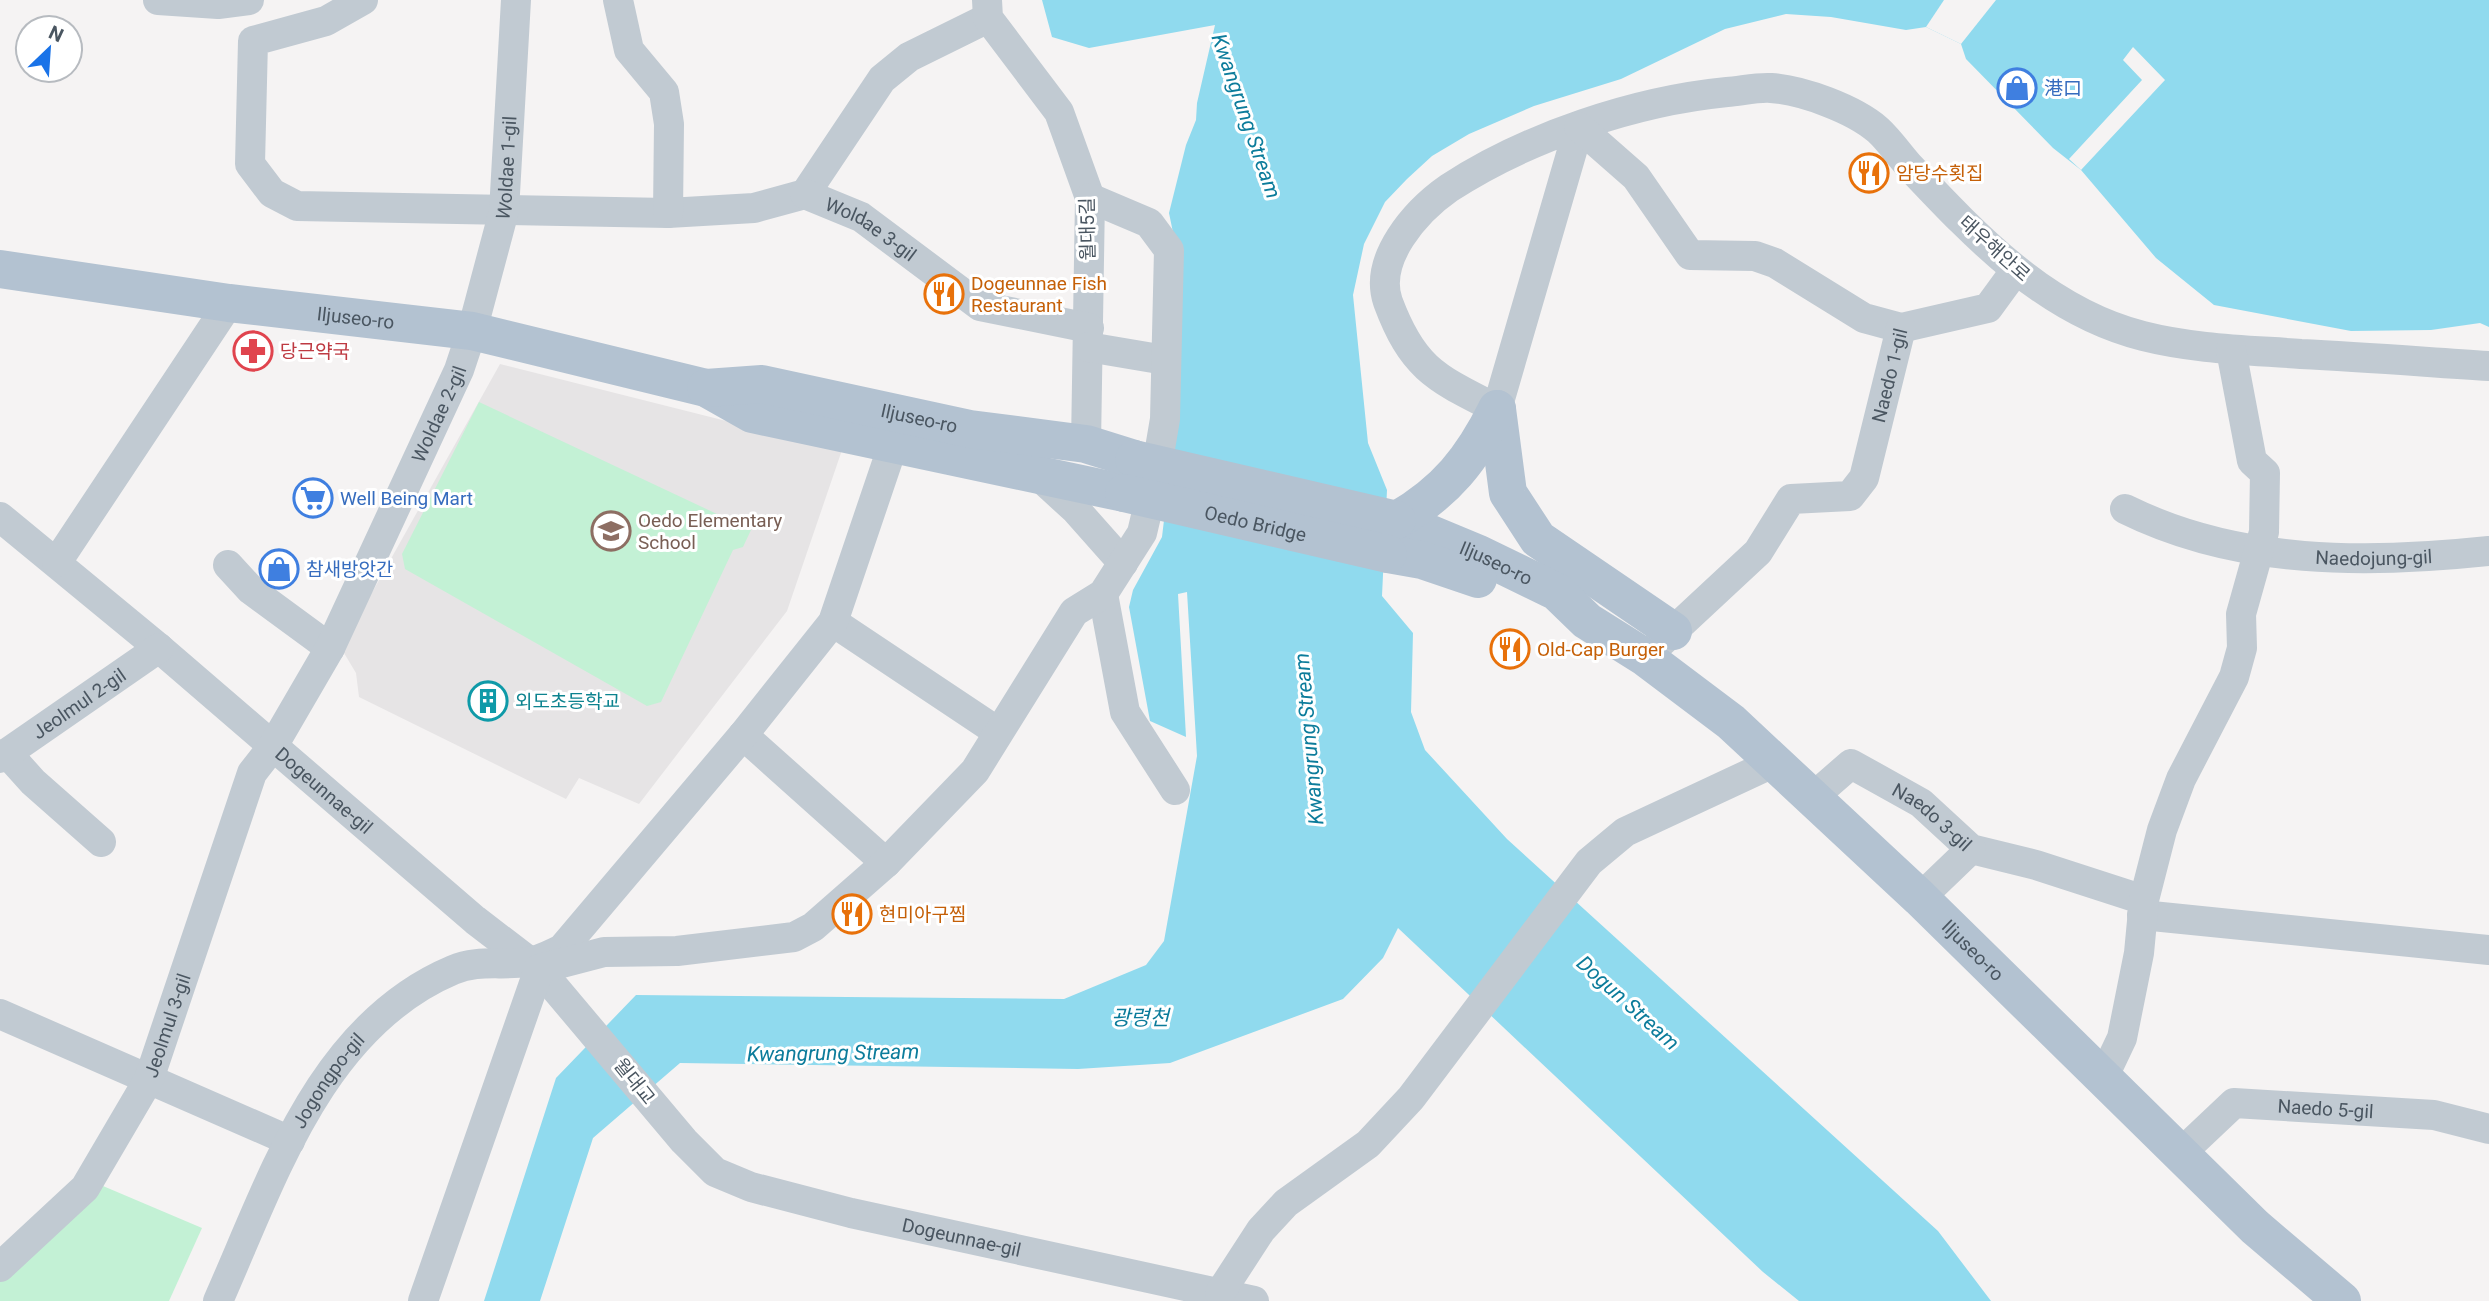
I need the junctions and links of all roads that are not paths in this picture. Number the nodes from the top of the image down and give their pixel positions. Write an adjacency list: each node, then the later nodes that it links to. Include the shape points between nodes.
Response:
1 (158, 0): 2 (street, via 218,4)
2 (249, 0)
3 (363, 0): 10 (street, Woldae 3-gil, via 326,21 253,41 250,164 272,193 297,206)
4 (516, 0): 10 (street, Woldae 1-gil)
5 (618, 0): 11 (street, via 629,50 664,92 669,124)
6 (988, 9): 8 (street, Woldae 3-gil, via 882,79); 9 (street, 월대5길, via 1059,113)
7 (1579, 127): 13 (street, 태우해안로, via 1617,112 1701,94 1770,88 1811,96 1877,130); 15 (street, Naedo 1-gil, via 1636,177 1690,255 1755,256 1775,263 1864,318); 22 (street); 22 (street, 태우해안로, via 1494,162 1446,191 1408,226 1391,255 1384,291 1403,340 1440,381)
8 (805, 194): 11 (street, Woldae 3-gil, via 754,208); 17 (street, Woldae 3-gil, via 860,217 980,306)
9 (1090, 198): 17 (street, 월대5길); 19 (street, via 1149,223 1169,250)
10 (504, 211): 11 (street, Woldae 3-gil); 16 (street, Woldae 1-gil)
11 (668, 213)
12 (0, 269): 14 (main road, Iljuseo-ro)
13 (2015, 271): 15 (street, via 1988,308); 18 (street, 태우해안로, via 2074,310 2141,336)
14 (229, 303): 16 (main road, Iljuseo-ro); 32 (street)
15 (1901, 328): 37 (street, Naedo 1-gil, via 1864,478 1850,496 1791,499 1758,552)
16 (472, 331): 21 (main road, Iljuseo-ro); 39 (street, Woldae 2-gil, via 459,370)
17 (1088, 337): 19 (street, Woldae 3-gil); 23 (street, 월대5길)
18 (2231, 350): 20 (street, 태우해안로); 31 (street, via 2252,461 2265,473 2264,532)
19 (1165, 360): 33 (street, via 1165,419 1156,478 1142,533)
20 (2489, 366)
21 (706, 388): 23 (main road, Iljuseo-ro, via 762,384 970,429); 24 (main road, Iljuseo-ro, via 752,414)
22 (1497, 409): 29 (main road, via 1477,450); 37 (main road, via 1508,492 1538,539)
23 (1086, 444): 25 (main road, Iljuseo-ro)
24 (892, 445): 26 (main road, Iljuseo-ro); 36 (street)
25 (1129, 476): 26 (main road, Iljuseo-ro); 29 (main road, Oedo Bridge, bridge)
26 (1041, 478): 33 (street)
27 (2125, 509): 31 (street, via 2154,523)
28 (0, 517): 32 (street, Dogeunnae-gil)
29 (1392, 537): 40 (main road, Iljuseo-ro, via 1422,560 1473,577 1544,610 1587,621)
30 (2489, 551): 31 (street, Naedojung-gil, via 2347,560)
31 (2258, 552): 52 (street, via 2241,614 2242,648 2234,677 2181,779 2162,830)
32 (57, 562): 38 (street, Dogeunnae-gil)
33 (1122, 563): 35 (street)
34 (228, 565): 39 (street, via 251,590)
35 (1103, 594): 41 (street, via 1074,612); 46 (street, via 1125,712)
36 (833, 622): 41 (street); 42 (street)
37 (1673, 631): 40 (street, Naedo 1-gil)
38 (159, 648): 43 (street, Dogeunnae-gil); 44 (street, Jeolmul 2-gil)
39 (330, 648): 43 (street, Woldae 2-gil)
40 (1646, 658): 45 (main road, Iljuseo-ro, via 1731,722)
41 (998, 732): 50 (street, via 975,771)
42 (743, 735): 50 (street); 54 (street, via 562,949)
43 (273, 746): 54 (street, Dogeunnae-gil); 58 (street, Jeolmul 3-gil, via 252,773)
44 (4, 755): 48 (street)
45 (1774, 762): 47 (main road, Iljuseo-ro); 64 (street, via 1625,832 1589,862 1411,1098 1368,1144 1286,1203 1261,1230)
46 (1175, 790)
47 (1812, 798): 49 (street, Naedo 3-gil, via 1851,764 1921,803); 51 (main road, Iljuseo-ro)
48 (101, 842)
49 (1971, 849): 51 (street); 52 (street, Naedo 3-gil, via 2036,865)
50 (886, 863): 54 (street, via 794,937 677,951 604,952)
51 (1920, 898): 57 (main road, Iljuseo-ro)
52 (2143, 908): 53 (street, Naedo 3-gil); 57 (street, via 2122,1038)
53 (2489, 950)
54 (534, 966): 56 (street, Dogeunnae-gil); 60 (street, Jogongpo-gil, via 478,962 454,969 388,1010 349,1049 313,1098); 66 (street)
55 (0, 1014): 58 (street)
56 (586, 1021): 61 (street, 월대교)
57 (2104, 1078): 62 (main road, Iljuseo-ro)
58 (149, 1079): 60 (street); 63 (street, Jeolmul 3-gil, via 85,1188)
59 (2489, 1129): 62 (street, Naedo 5-gil, via 2434,1115 2234,1104)
60 (290, 1141): 65 (street, Jogongpo-gil)
61 (684, 1141): 64 (street, Dogeunnae-gil, via 715,1172 751,1187)
62 (2180, 1154): 68 (main road, Iljuseo-ro, via 2255,1227)
63 (0, 1267)
64 (1220, 1293): 67 (street, Dogeunnae-gil)
65 (218, 1301)
66 (423, 1301)
67 (1254, 1301)
68 (2342, 1301)

